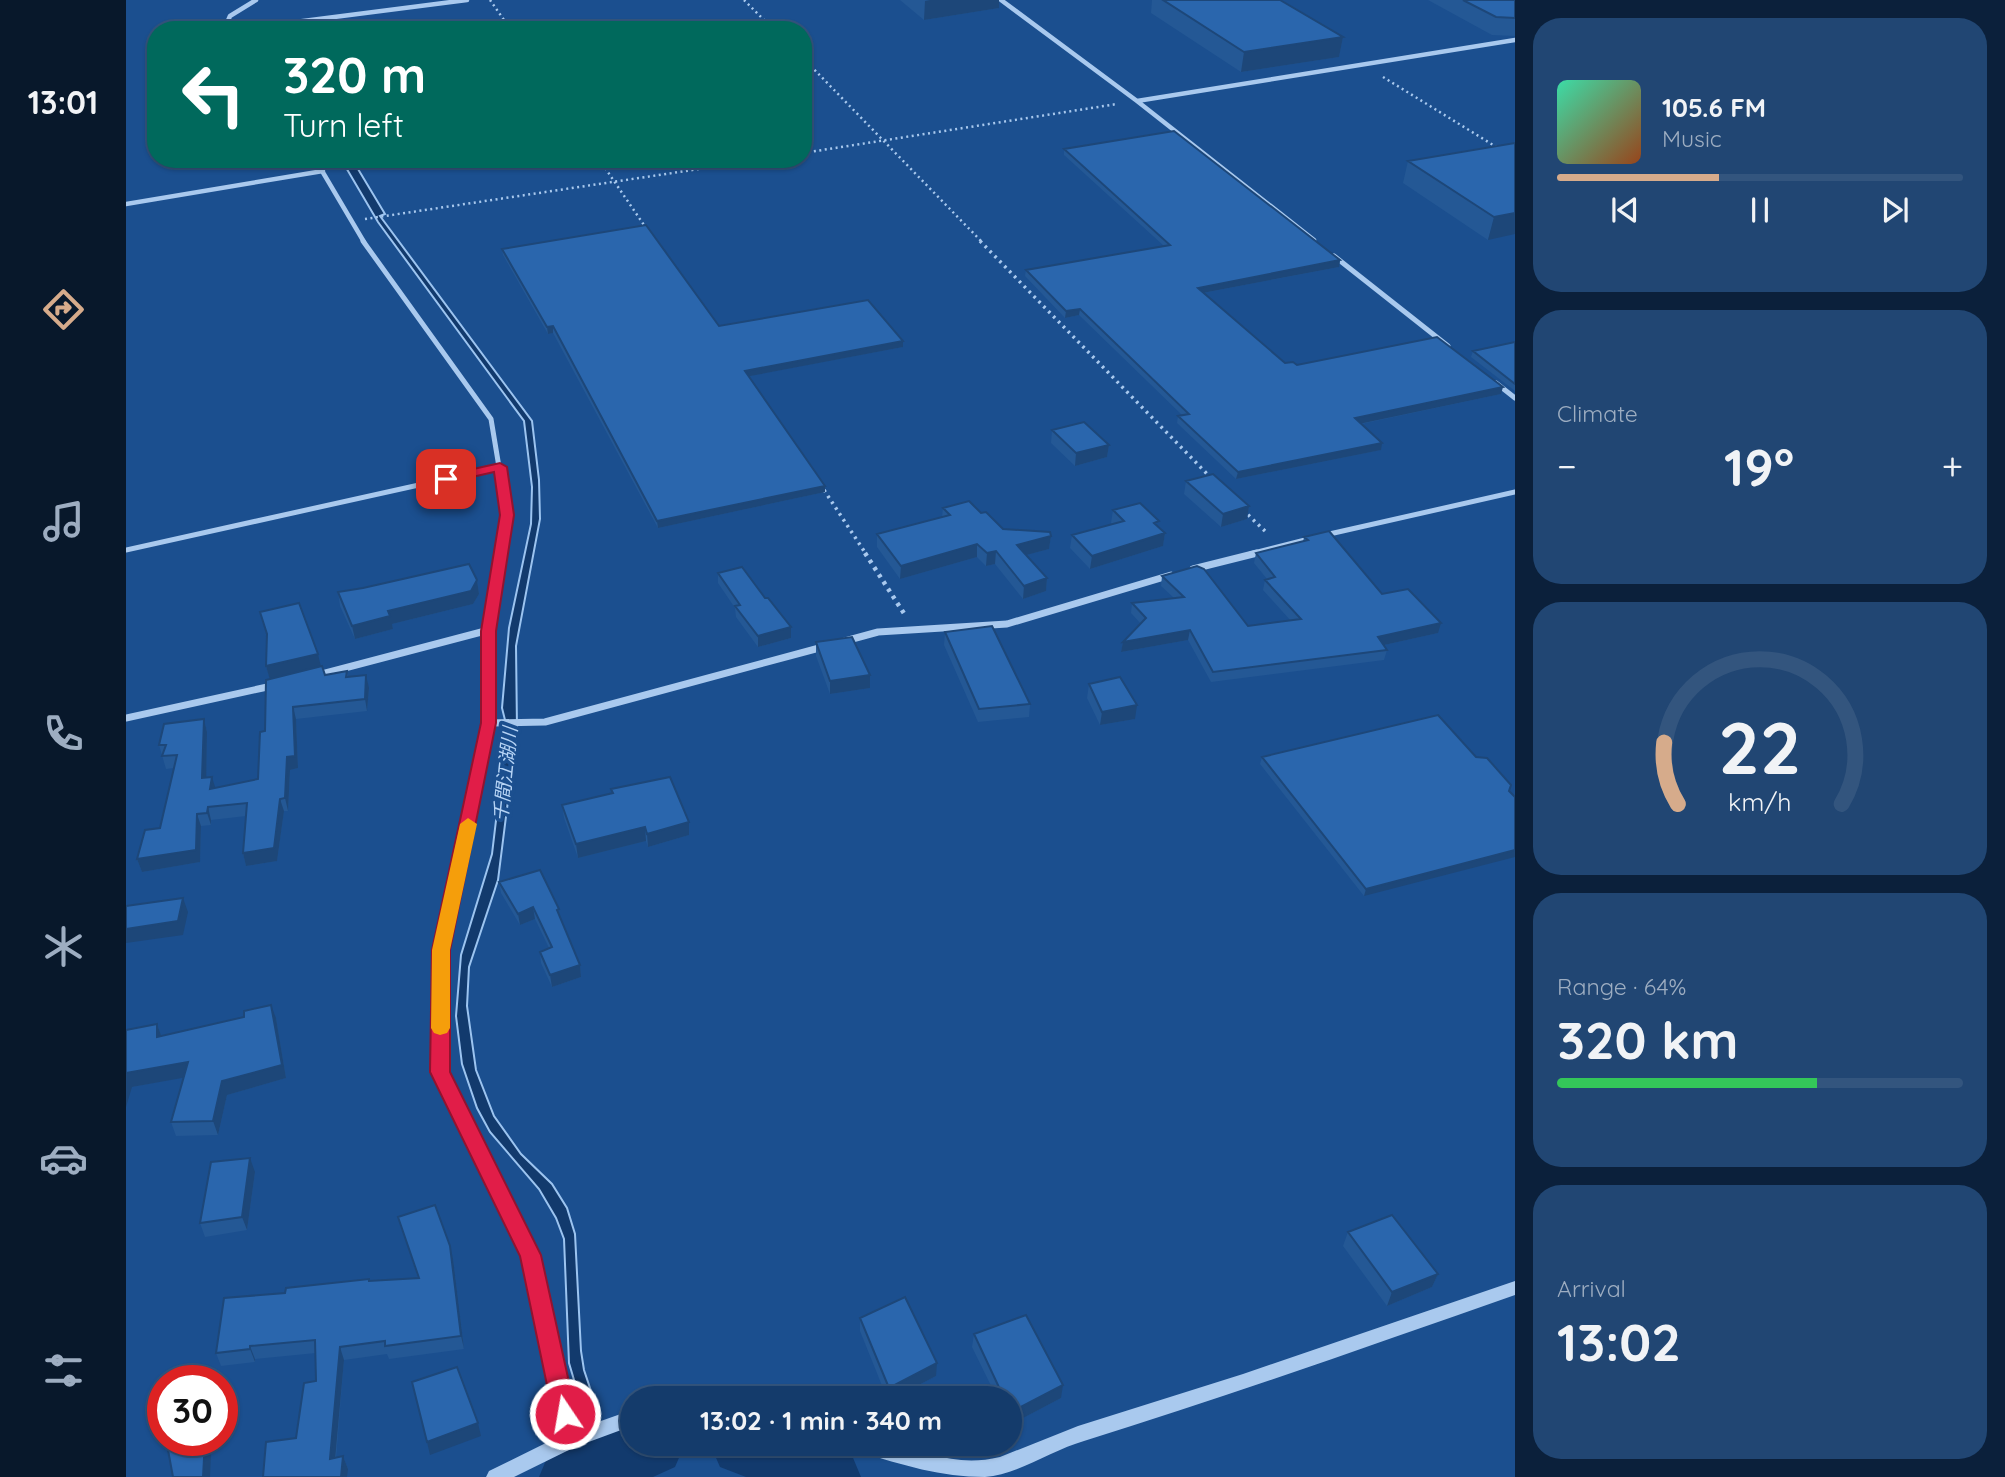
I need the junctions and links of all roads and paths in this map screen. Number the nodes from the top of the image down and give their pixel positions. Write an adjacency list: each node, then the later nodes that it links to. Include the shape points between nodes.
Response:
1 (256, 0): 6 (street)
2 (467, 0): 7 (street)
3 (491, 0): 8 (path)
4 (744, 0): 9 (path)
5 (1001, 0): 13 (street)
6 (228, 21)
7 (303, 21)
8 (505, 21)
9 (765, 21)
10 (1515, 40): 11 (street)
11 (1362, 65): 13 (street); 15 (path)
12 (812, 67): 14 (path)
13 (1138, 101): 14 (path); 25 (street)
14 (887, 140): 16 (path); 31 (path, via 1134,404)
15 (1503, 151)
16 (812, 152)
17 (321, 168): 20 (street)
18 (606, 168): 21 (path)
19 (709, 168): 21 (path)
20 (323, 171): 22 (street); 23 (street)
21 (615, 183): 23 (path); 24 (path)
22 (126, 204)
23 (351, 220): 30 (street, via 491,419)
24 (653, 238)
25 (1323, 247)
26 (1334, 255): 27 (street)
27 (1451, 348)
28 (1494, 381): 29 (street)
29 (1515, 398)
30 (500, 467): 36 (street); 40 (street, via 507,515)
31 (1212, 479)
32 (818, 482): 39 (path)
33 (1515, 492): 35 (street)
34 (1241, 507): 35 (path)
35 (1279, 545): 37 (street)
36 (126, 550)
37 (1187, 571)
38 (1173, 575): 39 (street, via 1007,624)
39 (914, 629): 44 (street, via 878,632 545,722)
40 (489, 631): 41 (street); 44 (street)
41 (305, 678)
42 (279, 684): 43 (street)
43 (126, 718)
44 (489, 723): 47 (street, via 441,950 440,1072 531,1255)
45 (1515, 1288): 48 (street, via 974,1471)
46 (620, 1422): 47 (street)
47 (570, 1440): 49 (street)
48 (904, 1456)
49 (495, 1477)

